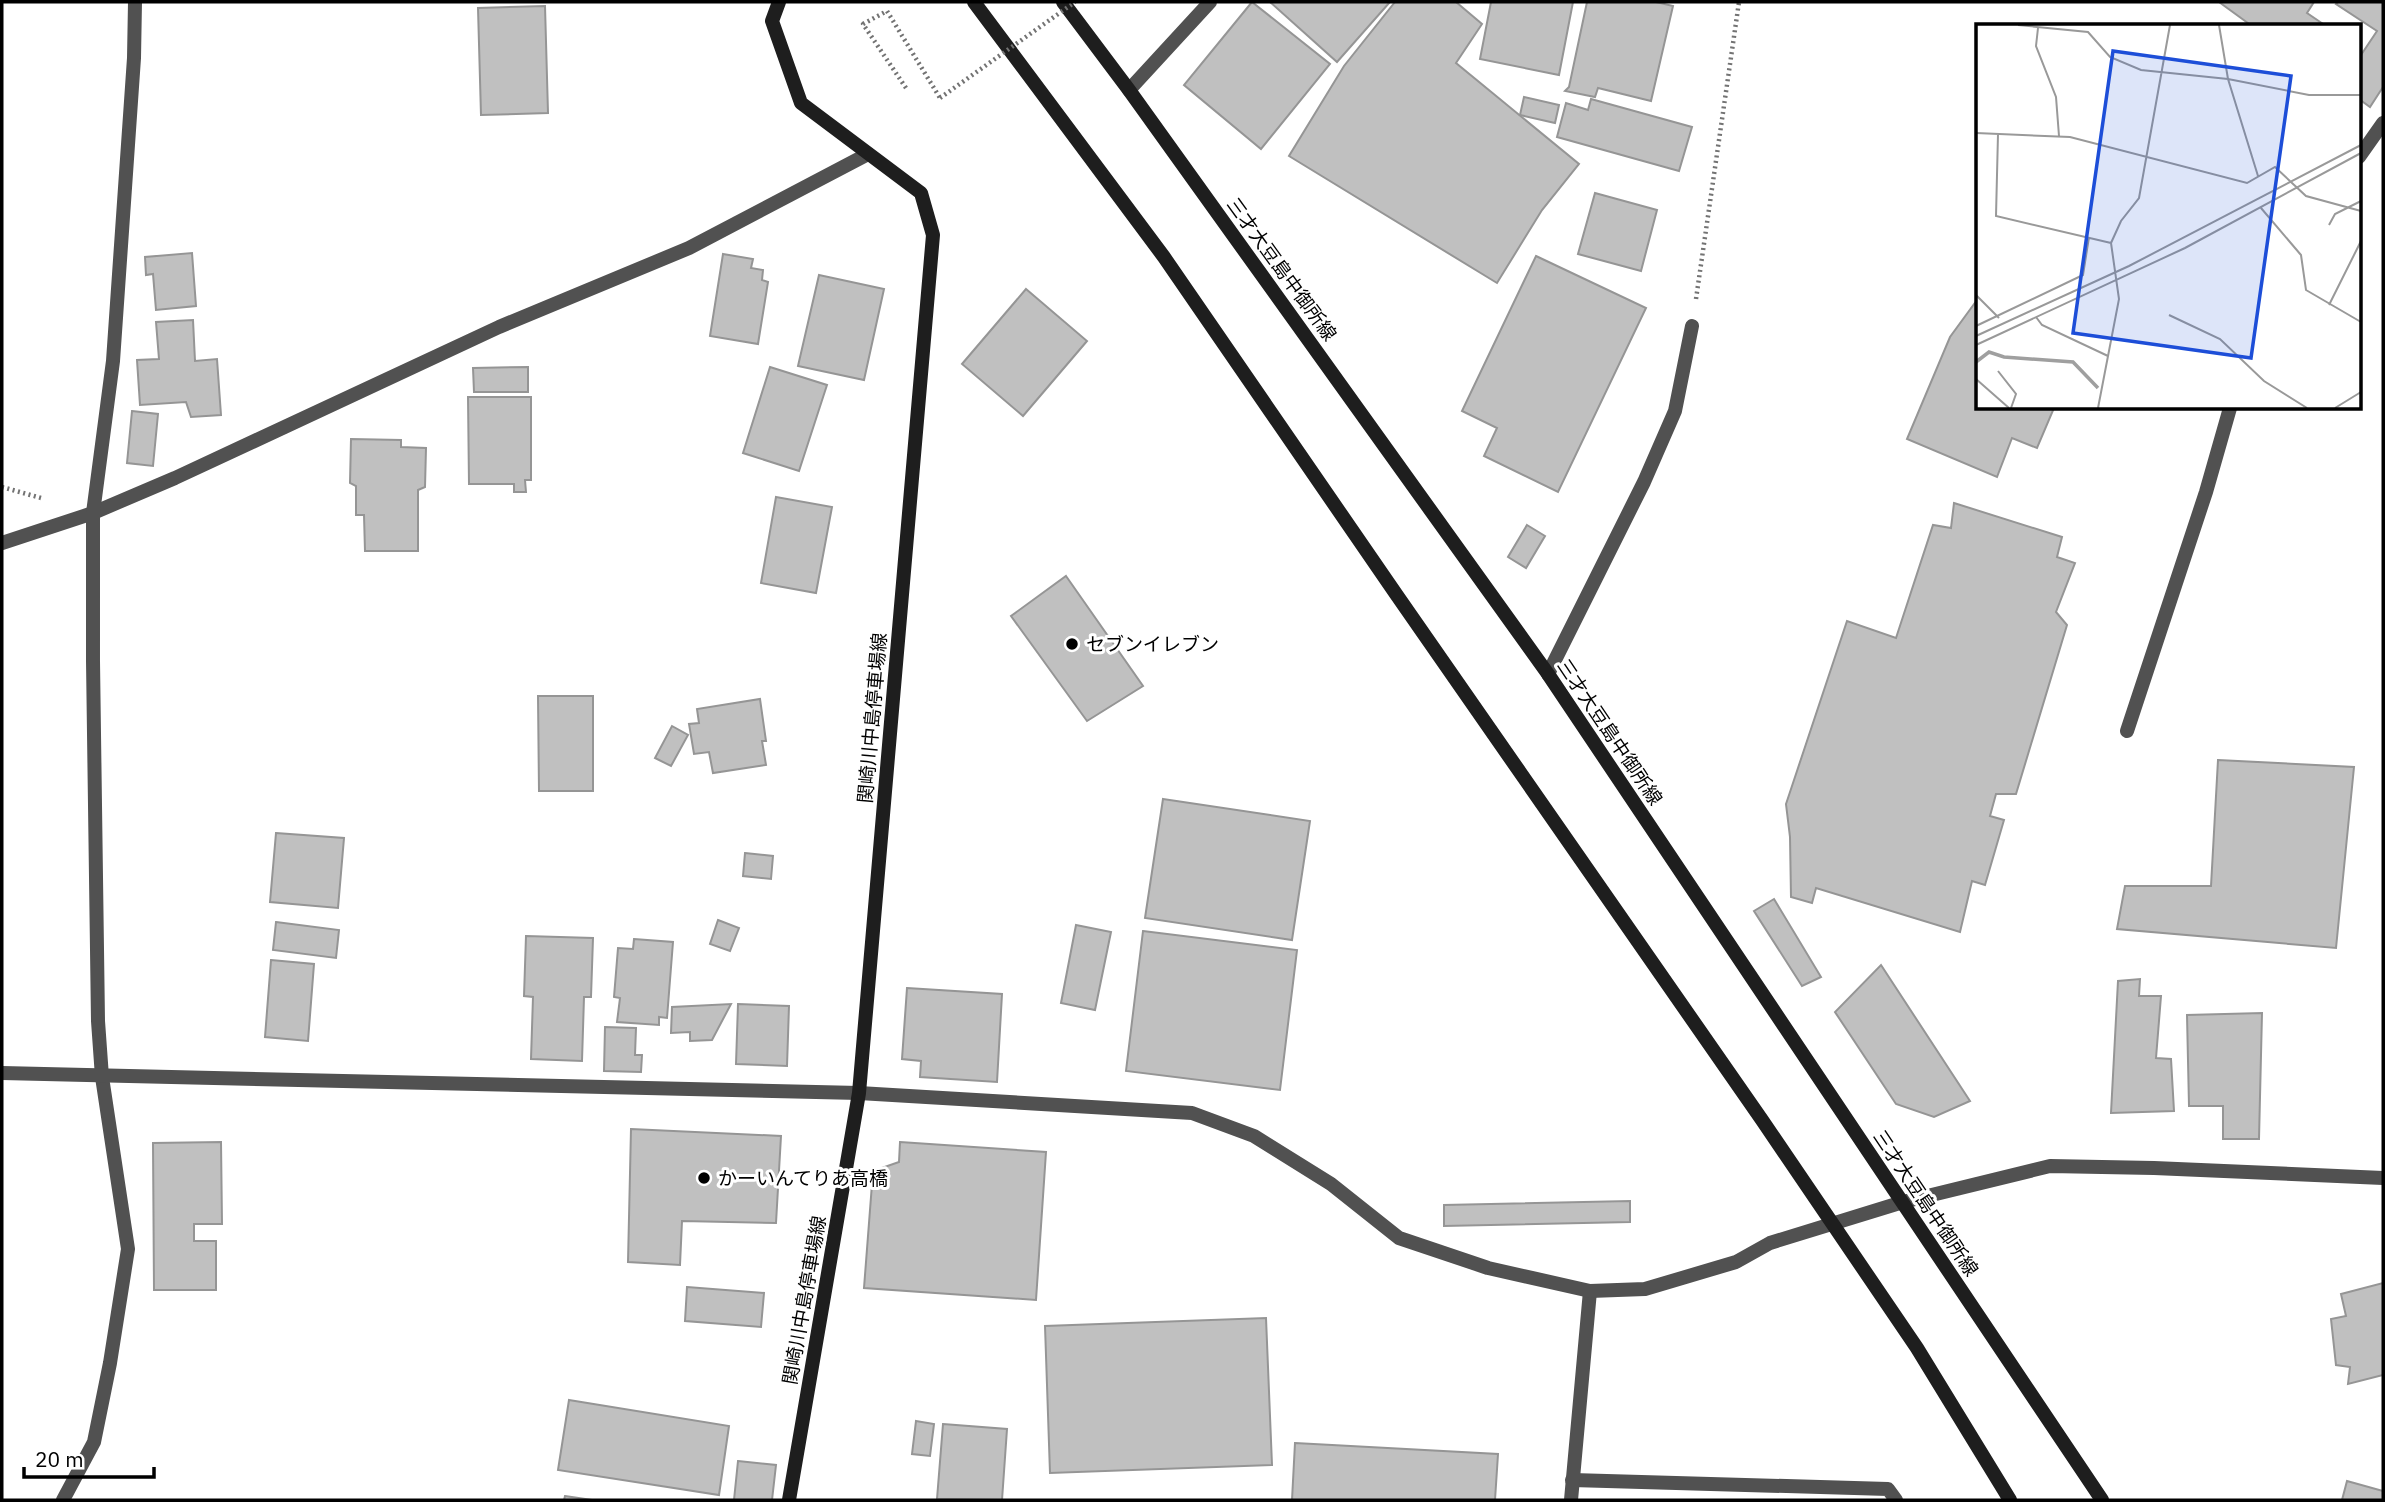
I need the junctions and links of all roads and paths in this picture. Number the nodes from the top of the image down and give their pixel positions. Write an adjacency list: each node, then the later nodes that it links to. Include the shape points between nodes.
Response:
1 (135, 2): 15 (street, via 113,361)
2 (779, 2): 11 (main road, 関崎川中島停車場線, via 772,21 801,103)
3 (974, 2): 24 (main road, via 1164,257)
4 (1063, 2): 9 (main road, 三才大豆島中御所線)
5 (1075, 2): 8 (path, bridge, via 940,98 887,10 863,24)
6 (1210, 2): 9 (street)
7 (1739, 2): 13 (path)
8 (906, 88)
9 (1129, 90): 17 (main road, 三才大豆島中御所線)
10 (2383, 123): 12 (street)
11 (868, 154): 15 (street, via 689,248 499,327); 21 (main road, 関崎川中島停車場線, via 921,193 933,235)
12 (2360, 156)
13 (1692, 326): 17 (street, via 1675,411)
14 (2229, 410): 18 (street)
15 (93, 513): 16 (street); 20 (street)
16 (2, 543)
17 (1548, 674): 23 (main road, 三才大豆島中御所線)
18 (2127, 731)
19 (2, 1073): 20 (street)
20 (102, 1077): 21 (street); 27 (street, via 128,1249 94,1442)
21 (859, 1093): 25 (street, via 1192,1113 1254,1136 1331,1184 1399,1238 1488,1268); 28 (main road, 関崎川中島停車場線)
22 (2383, 1178): 23 (street, via 2050,1166)
23 (1903, 1202): 24 (street); 32 (main road, 三才大豆島中御所線)
24 (1832, 1225): 25 (street, via 1770,1243 1737,1262 1645,1289); 31 (main road, via 1917,1348)
25 (1590, 1291): 26 (street)
26 (1572, 1480): 29 (street); 30 (street, via 1888,1489)
27 (63, 1500)
28 (789, 1500)
29 (1571, 1500)
30 (1896, 1500)
31 (2010, 1500)
32 (2102, 1500)

